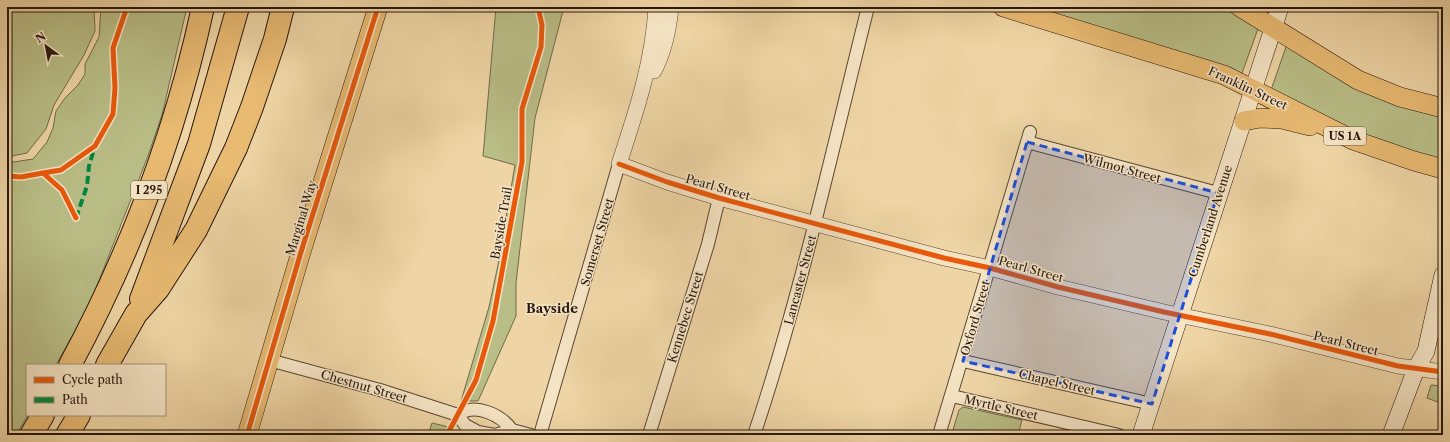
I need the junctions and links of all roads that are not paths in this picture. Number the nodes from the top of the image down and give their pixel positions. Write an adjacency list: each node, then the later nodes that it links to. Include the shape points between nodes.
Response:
1 (204, 7): 29 (highway, I 295, via 190,66 159,166 125,251)
2 (238, 7): 25 (highway, I 295, via 199,144)
3 (284, 7): 25 (highway, via 255,100 236,148 196,230 158,288)
4 (378, 7): 27 (main road, Marginal Way)
5 (656, 7): 13 (street, Somerset Street, via 655,33)
6 (670, 7): 13 (street, Somerset Street, via 670,26 661,59)
7 (868, 7): 22 (street, Lancaster Street)
8 (1003, 7): 12 (main road, Franklin Street / US 1A, via 1197,65)
9 (1240, 7): 11 (main road)
10 (1280, 7): 11 (main road, Cumberland Avenue)
11 (1274, 26): 12 (main road, Cumberland Avenue); 14 (main road, via 1358,80 1400,97)
12 (1253, 88): 15 (main road, Cumberland Avenue); 16 (main road, Franklin Street / US 1A)
13 (640, 95): 18 (street, Somerset Street)
14 (1443, 108)
15 (1244, 120): 16 (main road, via 1282,119 1308,126); 20 (main road, Cumberland Avenue)
16 (1324, 126): 19 (main road, Franklin Street / US 1A, via 1376,149)
17 (1028, 137): 20 (street, Wilmot Street); 23 (street, Oxford Street)
18 (619, 164): 21 (street, Pearl Street); 43 (street, Somerset Street)
19 (1443, 169)
20 (1218, 193): 26 (main road, Cumberland Avenue)
21 (719, 198): 22 (street, Pearl Street); 44 (street, Kennebec Street, via 708,244)
22 (816, 224): 23 (street, Pearl Street); 45 (street, Lancaster Street)
23 (990, 268): 26 (street, Pearl Street, via 1058,287); 28 (street, Oxford Street)
24 (1443, 275): 31 (main road, via 1426,351)
25 (136, 314): 30 (highway, I 295)
26 (1179, 315): 31 (street, Pearl Street); 34 (main road, Cumberland Avenue)
27 (269, 360): 35 (street, Chestnut Street, via 380,390); 41 (main road, Marginal Way)
28 (963, 361): 33 (street, Oxford Street); 34 (street, Chapel Street)
29 (70, 364)
30 (108, 364)
31 (1416, 369): 32 (street, Pearl Street); 49 (main road)
32 (1443, 372)
33 (952, 396): 46 (street, Oxford Street); 47 (street, Myrtle Street)
34 (1152, 404): 48 (main road, Cumberland Avenue)
35 (458, 415): 38 (street, Chestnut Street, via 465,425 478,432 495,434); 38 (street, Chestnut Street, via 468,410 487,412 501,418)
36 (41, 416): 39 (highway)
37 (78, 416): 40 (highway)
38 (512, 430): 42 (street, Chestnut Street)
39 (31, 435)
40 (67, 435)
41 (247, 435)
42 (531, 435)
43 (540, 435)
44 (649, 435)
45 (754, 435)
46 (939, 435)
47 (1119, 435)
48 (1141, 435)
49 (1391, 435)

